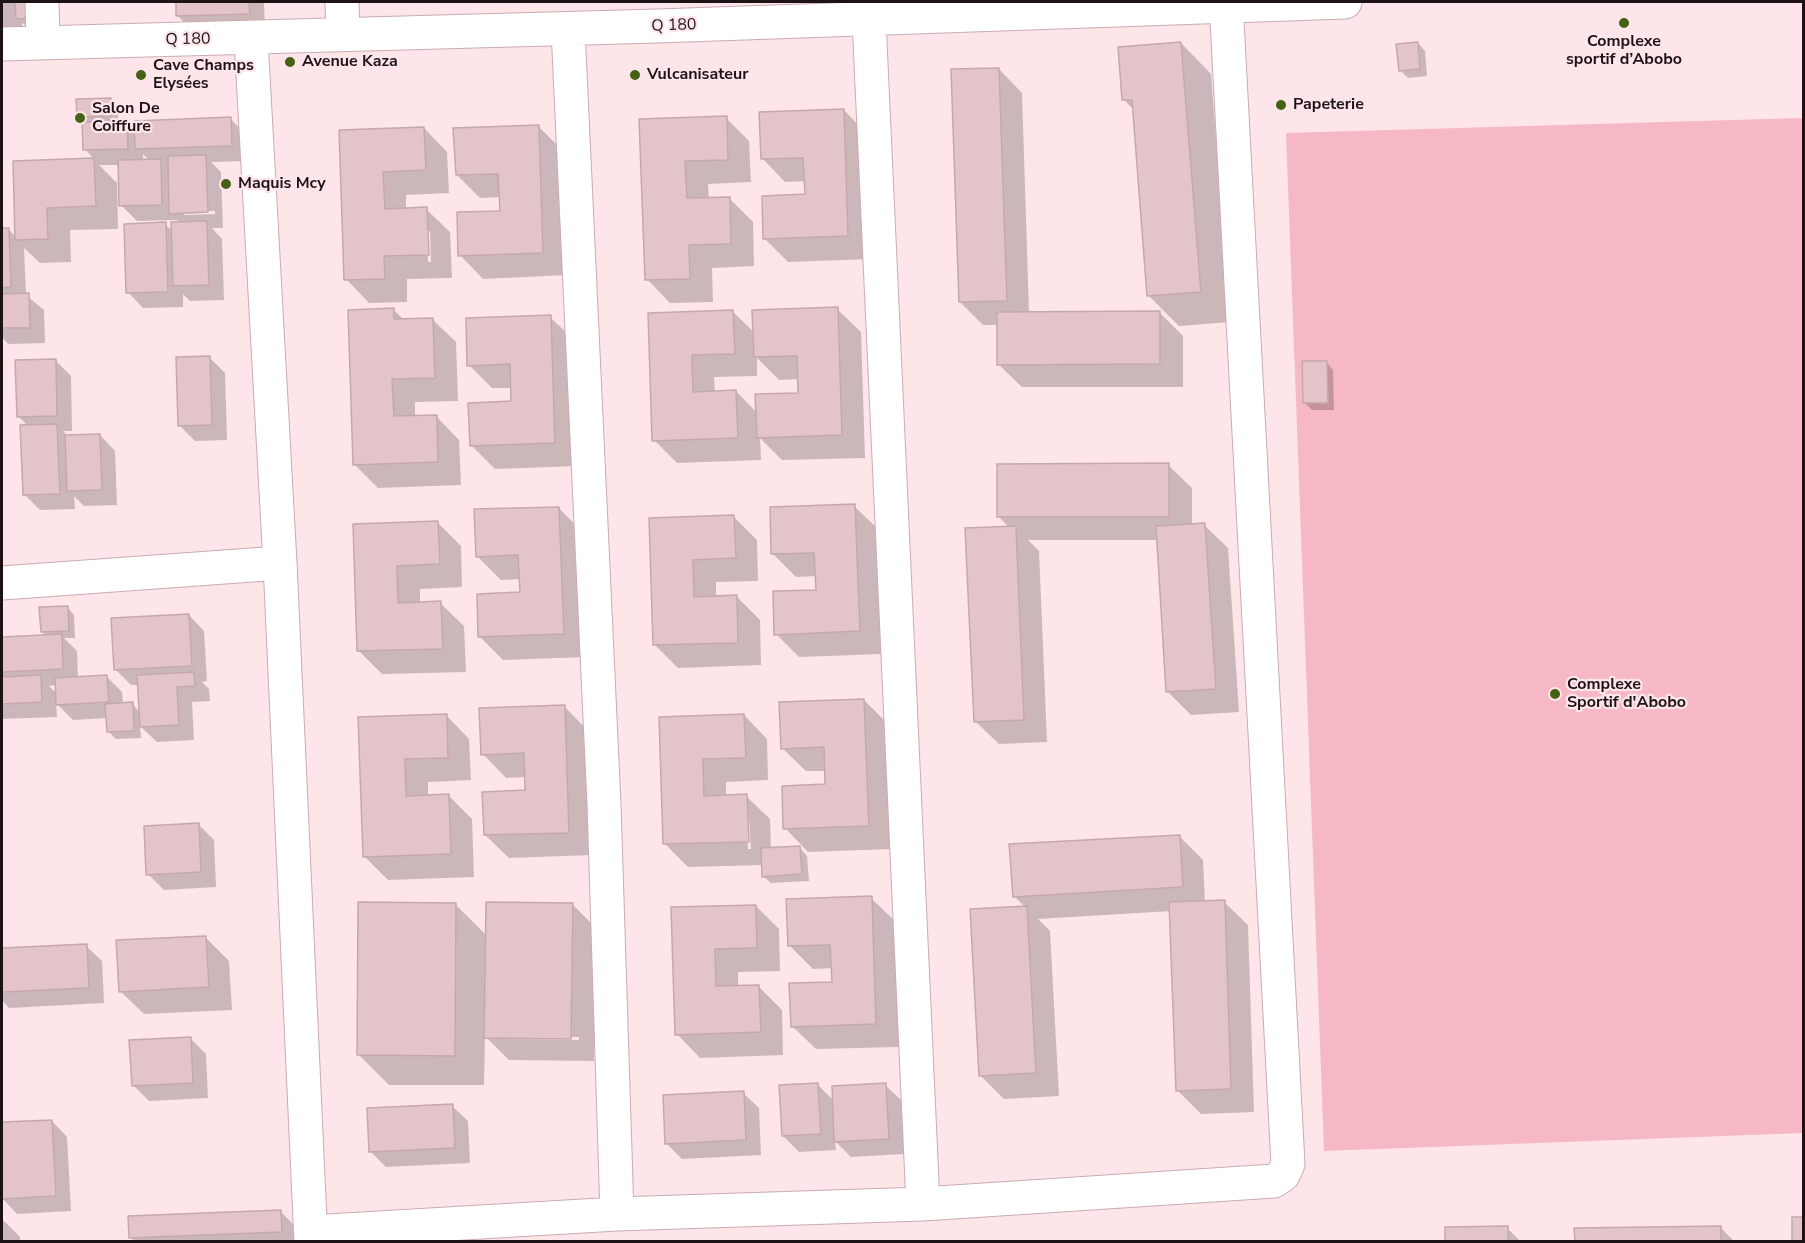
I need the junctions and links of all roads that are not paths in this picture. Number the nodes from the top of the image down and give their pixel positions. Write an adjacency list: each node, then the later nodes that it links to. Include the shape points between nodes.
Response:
1 (42, 2): 10 (street)
2 (342, 2): 8 (street)
3 (1345, 2): 4 (street, Q 180)
4 (1226, 4): 6 (street, Q 180); 14 (street, via 1288,1164 1283,1175 1274,1181)
5 (658, 14): 6 (street, Q 180); 7 (street, Q 180)
6 (868, 19): 14 (street)
7 (568, 29): 8 (street, Q 180); 15 (street, via 604,804)
8 (343, 34): 9 (street, Q 180)
9 (251, 39): 10 (street, Q 180); 12 (street)
10 (43, 43): 11 (street, Q 180)
11 (2, 44)
12 (280, 563): 13 (street); 16 (street)
13 (2, 583)
14 (923, 1204): 15 (street)
15 (617, 1214): 16 (street)
16 (311, 1237)

